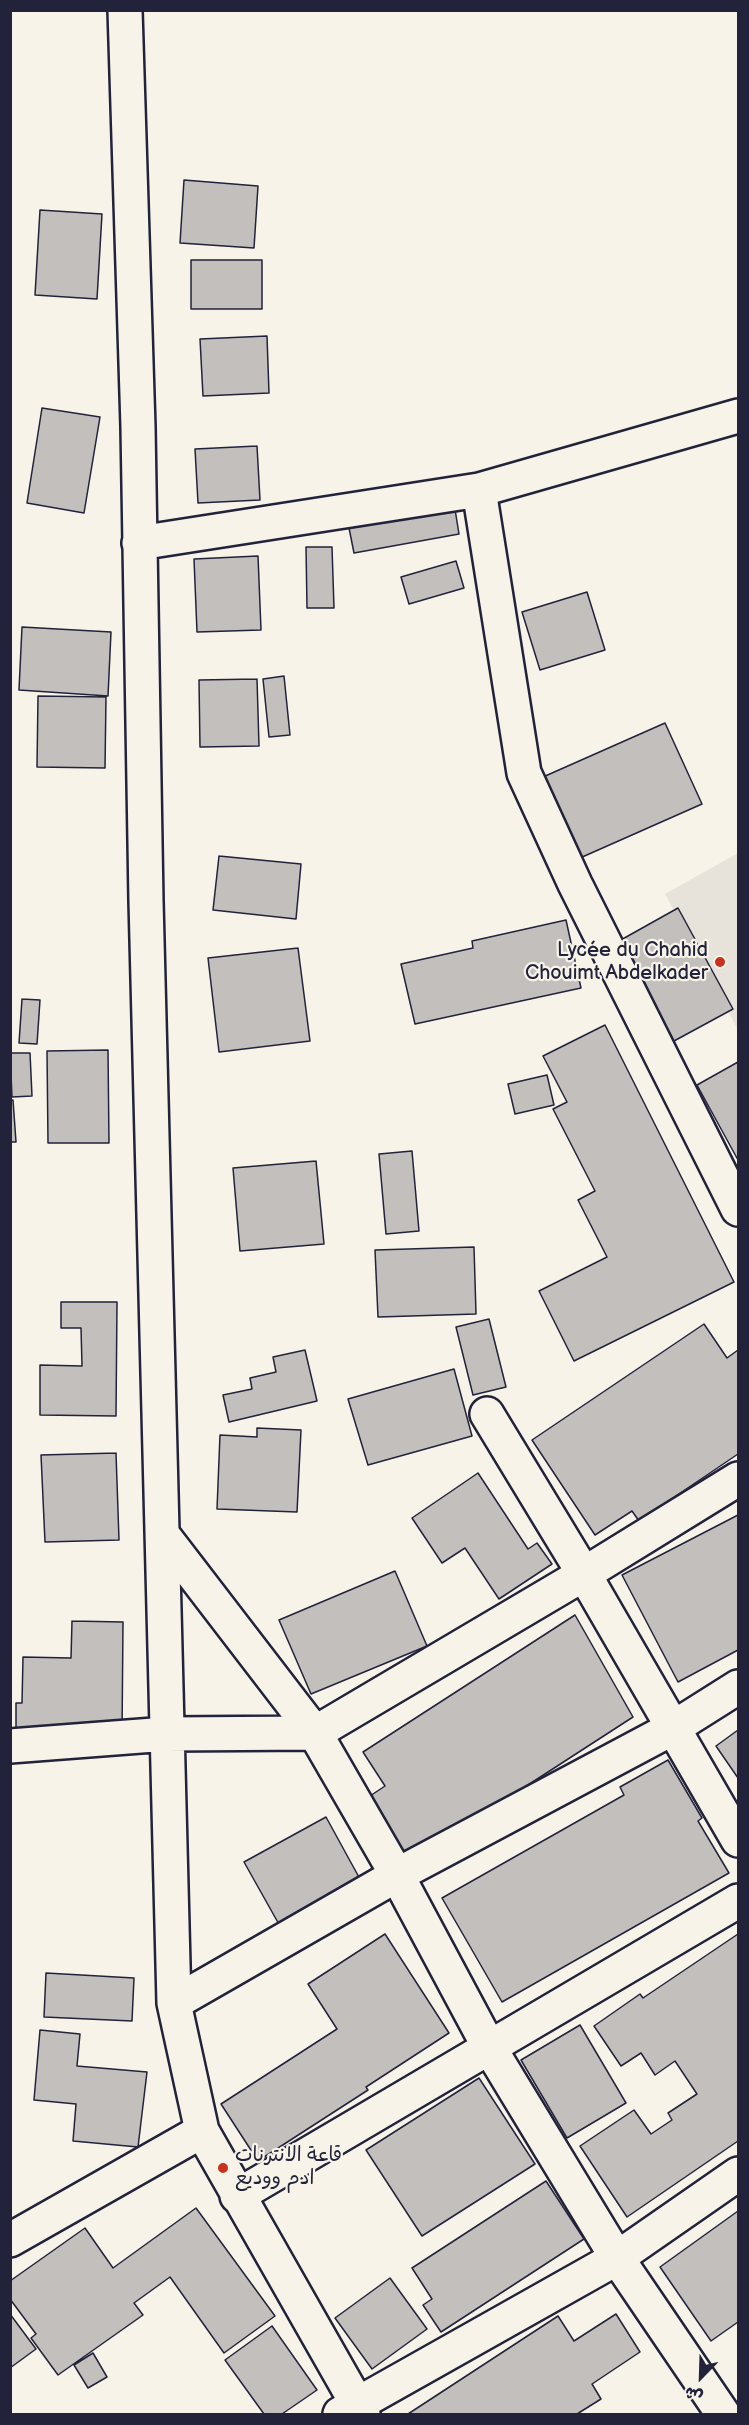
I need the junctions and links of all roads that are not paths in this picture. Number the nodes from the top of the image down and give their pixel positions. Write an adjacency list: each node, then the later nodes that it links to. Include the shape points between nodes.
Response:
1 (125, 10): 4 (street)
2 (738, 416): 3 (street)
3 (478, 490): 4 (street); 5 (street, via 524,773 574,884)
4 (139, 543): 8 (street)
5 (738, 1209)
6 (487, 1414): 9 (street)
7 (738, 1479): 9 (street)
8 (163, 1535): 12 (street); 13 (street)
9 (584, 1574): 11 (street); 12 (street)
10 (738, 1687): 11 (street)
11 (673, 1728): 15 (street); 16 (street)
12 (315, 1733): 13 (street); 16 (street)
13 (167, 1734): 14 (street); 18 (street)
14 (10, 1746)
15 (738, 1840)
16 (397, 1875): 18 (street); 19 (street)
17 (738, 1901): 19 (street)
18 (174, 2003): 20 (street)
19 (489, 2048): 22 (street); 24 (street)
20 (202, 2131): 22 (street); 23 (street)
21 (738, 2174): 24 (street)
22 (237, 2196): 25 (street)
23 (10, 2240)
24 (617, 2258): 25 (street); 26 (street)
25 (354, 2411)
26 (723, 2415)

